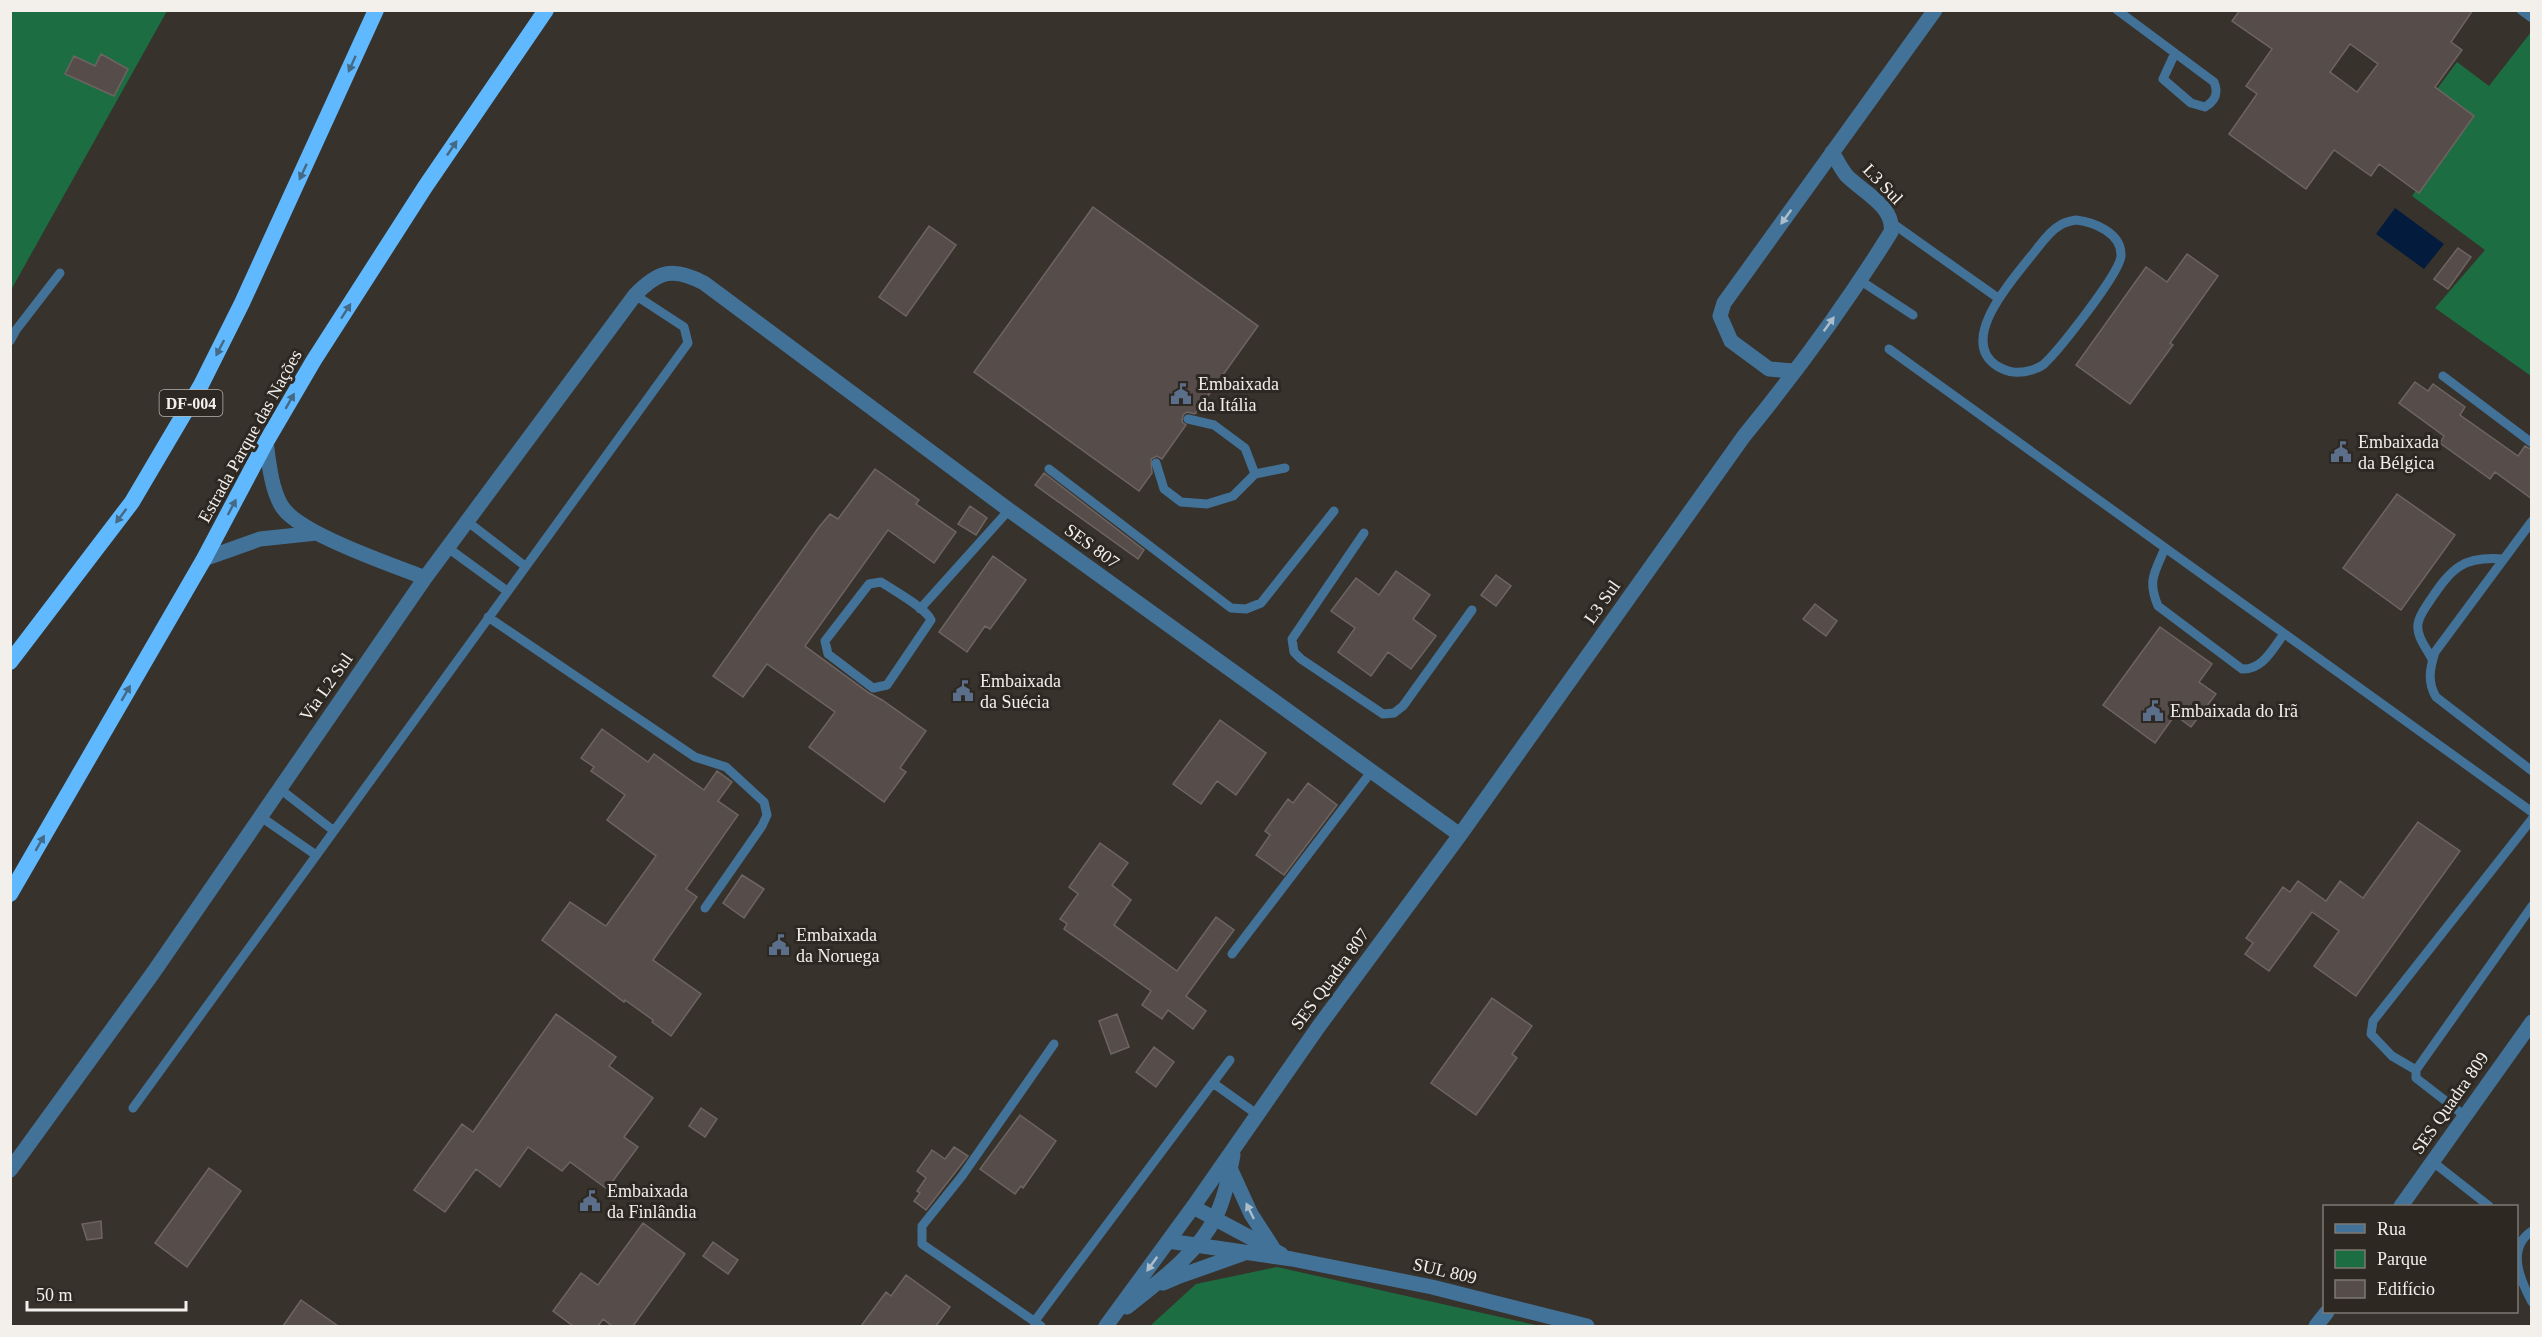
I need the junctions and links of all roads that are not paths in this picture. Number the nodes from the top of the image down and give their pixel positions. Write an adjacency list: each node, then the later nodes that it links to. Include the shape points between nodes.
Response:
1 (376, 10): 49 (highway, DF-004, one-way to 49, via 201,385 132,502)
2 (546, 10): 25 (highway, Estrada Parque das Nações, one-way to 2, via 419,196)
3 (1935, 10): 8 (street)
4 (2117, 10): 7 (lane)
5 (2521, 10): 6 (lane)
6 (2532, 18)
7 (2175, 53): 7 (lane, via 2163,79 2191,103 2205,108 2217,93 2214,82)
8 (1832, 152): 9 (street); 10 (street, L3 Sul)
9 (1820, 170): 10 (street, L3 Sul); 20 (street, one-way to 20, via 1724,303 1720,316 1731,341)
10 (1846, 174): 11 (street, L3 Sul, via 1888,213)
11 (1892, 223): 13 (street, L3 Sul, via 1891,232); 16 (lane)
12 (60, 273): 18 (lane)
13 (1860, 281): 17 (lane); 21 (street, L3 Sul, one-way to 13)
14 (704, 283): 15 (street, Via L2 Sul, via 670,272 647,283); 31 (street, SES 807)
15 (635, 295): 34 (street, Via L2 Sul); 41 (lane, via 684,327 688,343)
16 (1998, 298): 16 (lane, via 2057,226 2076,220 2099,225 2120,247 2120,261 2099,294 2042,366 2016,373 1994,364 1988,356 1984,332)
17 (1913, 315)
18 (10, 341)
19 (1889, 349): 38 (lane)
20 (1769, 369): 21 (street); 23 (street)
21 (1794, 371): 23 (street, L3 Sul)
22 (2443, 376): 26 (lane)
23 (1778, 394): 57 (street, L3 Sul, via 1744,436)
24 (1188, 419): 30 (lane, via 1214,425 1245,448)
25 (266, 442): 35 (street, via 280,504 294,521); 39 (highway, Estrada Parque das Nações, one-way to 25)
26 (2532, 443)
27 (1156, 463): 30 (lane, via 1164,489 1181,502 1207,504 1233,496)
28 (1285, 468): 30 (lane)
29 (1049, 469): 32 (lane, via 1231,608 1246,609 1261,603)
30 (1255, 474)
31 (1010, 510): 44 (lane); 50 (street, SES 807)
32 (1334, 511)
33 (2532, 521): 40 (lane)
34 (468, 522): 37 (street, Via L2 Sul); 41 (lane)
35 (317, 533): 39 (street, via 260,539); 42 (street)
36 (1364, 533): 45 (lane, via 1293,639 1294,652 1301,659 1383,714 1394,713)
37 (448, 548): 42 (street, Via L2 Sul); 43 (lane)
38 (2165, 548): 47 (lane); 47 (lane, via 2153,577 2152,592 2158,606 2242,669 2259,665)
39 (204, 559): 59 (highway, Estrada Parque das Nações, one-way to 39)
40 (2504, 559): 48 (lane); 48 (lane, via 2464,562 2446,577 2418,624 2418,632)
41 (525, 566): 43 (lane)
42 (425, 578): 52 (street, Via L2 Sul)
43 (507, 591): 46 (lane)
44 (920, 609): 44 (lane, via 930,616 930,624 886,685 873,688 825,648 825,641 869,584 881,582)
45 (1472, 610)
46 (488, 617): 56 (lane); 61 (lane, via 695,757 726,767 764,802 767,815 762,826)
47 (2284, 634): 53 (lane)
48 (2433, 659): 51 (lane, via 2429,678 2436,697)
49 (10, 662)
50 (1371, 771): 57 (street, SES 807); 62 (lane)
51 (2532, 771)
52 (280, 789): 54 (street, Via L2 Sul); 56 (lane)
53 (2532, 812)
54 (261, 817): 58 (lane); 74 (street, Via L2 Sul)
55 (2532, 819): 66 (lane, via 2373,1022 2371,1034 2392,1056)
56 (333, 831): 58 (lane)
57 (1460, 835): 69 (street, SES Quadra 807)
58 (316, 855): 68 (lane)
59 (10, 894)
60 (2532, 906): 66 (lane)
61 (705, 908)
62 (1232, 954)
63 (2532, 1022): 70 (street, SES Quadra 809)
64 (1054, 1044): 91 (lane, via 920,1233 922,1244)
65 (1230, 1059): 67 (lane)
66 (2416, 1070): 70 (lane, via 2416,1078)
67 (1213, 1083): 69 (lane); 91 (lane)
68 (133, 1108)
69 (1258, 1114): 71 (street, SES Quadra 807)
70 (2465, 1116): 72 (street, SES Quadra 809)
71 (1235, 1148): 73 (street, SES Quadra 807); 77 (street, SES Quadra 807)
72 (2433, 1162): 75 (street, SES Quadra 809); 76 (lane)
73 (1230, 1168): 78 (street, SES Quadra 807); 82 (street, one-way to 73, via 1251,1214)
74 (10, 1170)
75 (2402, 1205)
76 (2488, 1205)
77 (1193, 1207): 78 (street, SUL 809); 80 (street, SES Quadra 807)
78 (1215, 1219): 81 (street, SES Quadra 807); 82 (street, SUL 809)
79 (2528, 1233): 84 (lane)
80 (1168, 1242): 81 (street, SUL 809); 90 (street, SES Quadra 807, one-way to 90)
81 (1196, 1245): 83 (street, SUL 809); 87 (street, SES Quadra 807)
82 (1275, 1250): 85 (street, SUL 809)
83 (1247, 1253): 85 (street, SUL 809); 87 (street, via 1177,1277)
84 (2518, 1255)
85 (1292, 1259): 92 (street, SUL 809, via 1432,1287)
86 (2518, 1272): 88 (lane)
87 (1145, 1293): 90 (street, SES Quadra 807)
88 (2532, 1302)
89 (2326, 1313): 93 (street)
90 (1108, 1323)
91 (1038, 1324)
92 (1587, 1326)
93 (2316, 1326)

